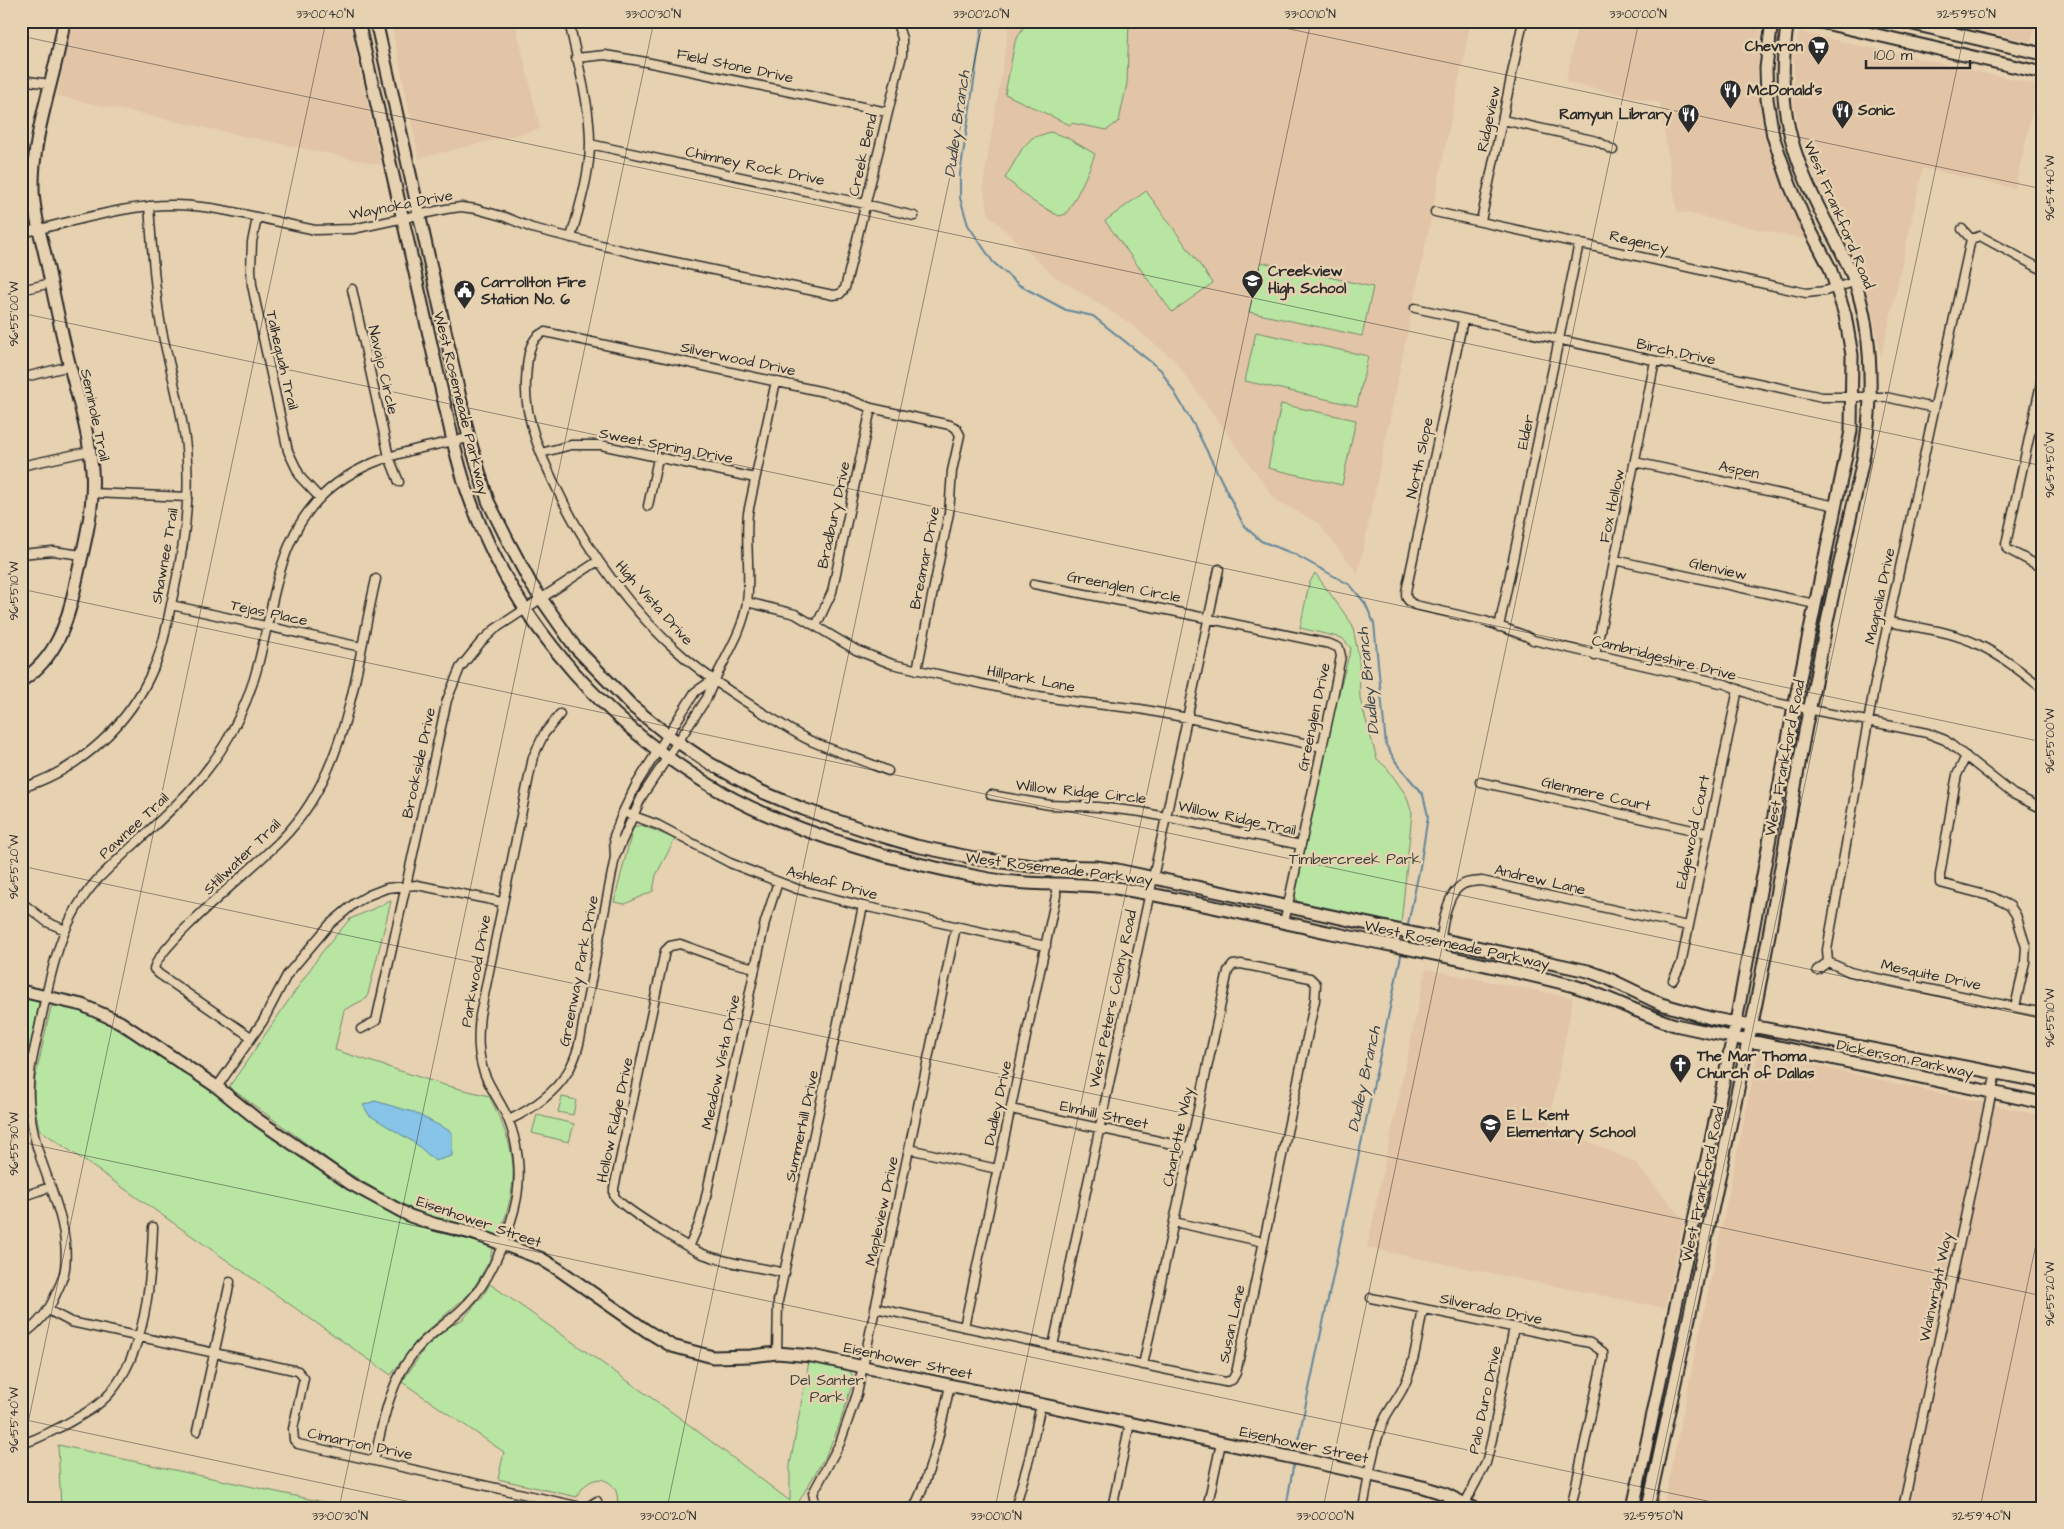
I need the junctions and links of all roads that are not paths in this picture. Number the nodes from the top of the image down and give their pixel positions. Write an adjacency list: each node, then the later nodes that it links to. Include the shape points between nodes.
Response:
1 (64, 21): 18 (main road, Seminole Trail)
2 (358, 21): 19 (main road, West Rosemeade Parkway)
3 (376, 21): 16 (main road, West Rosemeade Parkway)
4 (569, 21): 14 (street)
5 (896, 21): 20 (street, Creek Bend, via 903,49)
6 (1523, 21): 21 (street, Ridgeview)
7 (1772, 21): 41 (main road, West Frankford Road, via 1766,68 1773,136 1788,182)
8 (1788, 21): 39 (main road, West Frankford Road, via 1784,44 1783,100 1788,130 1804,178)
9 (1816, 21): 13 (main road)
10 (1900, 21): 11 (main road)
11 (1977, 39): 12 (main road); 13 (main road)
12 (2043, 54)
13 (1973, 57): 15 (main road)
14 (576, 58): 20 (street, Field Stone Drive, via 605,55 646,62); 22 (street, via 587,103)
15 (2043, 73)
16 (390, 79): 19 (main road); 27 (main road, West Rosemeade Parkway)
17 (21, 80): 18 (street)
18 (50, 84): 33 (main road, Seminole Trail, via 33,173)
19 (372, 84): 30 (main road, West Rosemeade Parkway)
20 (887, 112): 24 (street, Creek Bend)
21 (1503, 120): 23 (street, via 1597,141); 31 (street, Ridgeview)
22 (590, 144): 24 (street, Chimney Rock Drive); 35 (street)
23 (1614, 150)
24 (865, 204): 28 (street, Chimney Rock Drive); 44 (street, Creek Bend, via 845,288)
25 (149, 206): 29 (street, Waynoka Drive, via 204,208); 33 (street, Waynoka Drive); 72 (street, Shawnee Trail, via 156,293 184,429)
26 (1435, 212): 31 (street, Regency)
27 (419, 214): 30 (street, Waynoka Drive); 35 (street, Waynoka Drive, via 461,207 476,209); 47 (main road, West Rosemeade Parkway)
28 (914, 216)
29 (257, 218): 30 (street, Waynoka Drive, via 328,231 353,230); 73 (street, Talhequah Trail, via 252,242 252,286 288,451 301,478)
30 (402, 219): 49 (main road, West Rosemeade Parkway)
31 (1481, 221): 37 (street, Regency)
32 (1962, 229): 36 (street)
33 (39, 230): 34 (street, Waynoka Drive); 40 (main road, Seminole Trail)
34 (21, 233)
35 (571, 238): 44 (street, Waynoka Drive, via 833,296)
36 (1971, 239): 38 (street, via 1980,236); 59 (street, Magnolia Drive)
37 (1579, 243): 41 (street, Regency, via 1806,293); 48 (street, Elder)
38 (2043, 270)
39 (1854, 282): 41 (street, Regency); 56 (main road, West Frankford Road, via 1867,339)
40 (51, 283): 43 (street); 52 (main road, Seminole Trail)
41 (1837, 287): 57 (main road, West Frankford Road, via 1852,355)
42 (352, 289): 65 (street, Navajo Circle)
43 (21, 290)
44 (840, 294)
45 (1415, 308): 46 (street, Birch Drive)
46 (1463, 320): 48 (street, Birch Drive); 88 (street, North Slope, via 1405,597)
47 (447, 338): 49 (main road); 61 (main road, West Rosemeade Parkway)
48 (1559, 340): 51 (street, Birch Drive); 96 (street, Elder)
49 (429, 342): 62 (main road, West Rosemeade Parkway)
50 (530, 352): 55 (street, Silverwood Drive, via 534,339 545,332); 64 (street, High Vista Drive, via 527,406)
51 (1655, 361): 57 (street, Birch Drive, via 1822,397); 67 (street, Fox Hollow)
52 (70, 366): 54 (street); 63 (main road, Seminole Trail)
53 (2043, 374): 76 (street)
54 (21, 378)
55 (776, 382): 58 (street, Silverwood Drive, via 840,396); 69 (street, Greenway Park Drive)
56 (1870, 396): 57 (street, Birch Drive); 59 (street, Birch Drive); 105 (main road, West Frankford Road, via 1864,451)
57 (1852, 397): 75 (main road, West Frankford Road, via 1849,449)
58 (871, 408): 60 (street, Silverwood Drive); 95 (street, Bradbury Drive, via 832,592)
59 (1934, 408): 93 (street, Magnolia Drive)
60 (950, 425): 99 (street, Breamar Drive, via 960,434 952,471 949,513)
61 (469, 438): 62 (street, Pawnee Trail); 86 (main road, West Rosemeade Parkway, via 488,501)
62 (453, 441): 65 (street, Pawnee Trail); 91 (main road, West Rosemeade Parkway, via 469,499)
63 (90, 451): 68 (street); 71 (main road, Seminole Trail)
64 (541, 452): 66 (street, Sweet Spring Drive, via 586,444); 81 (street, High Vista Drive, via 565,506)
65 (389, 457): 70 (street, Navajo Circle); 73 (street, Pawnee Trail, via 352,473)
66 (658, 458): 69 (street, Sweet Spring Drive); 74 (street)
67 (1635, 462): 75 (street, Aspen); 80 (street, Fox Hollow)
68 (21, 466)
69 (756, 478): 87 (street, Greenway Park Drive, via 746,531)
70 (399, 482)
71 (92, 493): 72 (street); 79 (main road, Seminole Trail)
72 (188, 497): 90 (street, Shawnee Trail, via 183,551)
73 (320, 498): 94 (street, Pawnee Trail, via 296,530 283,558)
74 (648, 506)
75 (1836, 506): 89 (main road, West Frankford Road)
76 (2007, 550): 78 (street); 82 (street)
77 (21, 554): 79 (street, via 53,551)
78 (1998, 554)
79 (82, 555): 101 (main road, Seminole Trail, via 71,609 61,636 42,664)
80 (1615, 560): 89 (street, Glenview); 98 (street, Fox Hollow)
81 (598, 561): 86 (street, Brookside Drive); 100 (street, High Vista Drive, via 671,645)
82 (2043, 568)
83 (1219, 569): 92 (street, West Peters Colony Road)
84 (376, 579): 97 (street, Stillwater Trail)
85 (1034, 584): 92 (street, Greenglen Circle)
86 (540, 599): 91 (street, Brookside Drive); 109 (main road, West Rosemeade Parkway, via 592,666)
87 (747, 602): 95 (street, Hillpark Lane, via 795,614); 100 (street, Greenway Park Drive, via 736,642)
88 (1408, 602): 96 (street, Cambridgeshire Drive)
89 (1815, 604): 104 (main road, West Frankford Road)
90 (171, 605): 94 (street, Tejas Place); 115 (street, Shawnee Trail, via 155,666 131,708 101,742 75,763)
91 (525, 610): 111 (main road, West Rosemeade Parkway, via 576,675 620,720); 127 (street, Brookside Drive, via 481,642 454,680)
92 (1209, 618): 107 (street, West Peters Colony Road); 110 (street, Greenglen Drive, via 1339,648 1341,656)
93 (1889, 622): 103 (street, via 1978,644); 108 (street, Magnolia Drive)
94 (267, 626): 97 (street, Tejas Place); 136 (street, Pawnee Trail, via 252,686 218,755 174,808 87,891)
95 (816, 626): 99 (street, Hillpark Lane, via 877,660)
96 (1499, 627): 98 (street, Cambridgeshire Drive, via 1532,640)
97 (361, 647): 152 (street, Stillwater Trail, via 343,730 330,765 306,809 282,840 179,934 155,963 154,969 159,974)
98 (1595, 656): 102 (street, Cambridgeshire Drive)
99 (917, 670): 107 (street, Hillpark Lane, via 1041,696)
100 (714, 679): 109 (street, Greenway Park Drive, via 707,698); 109 (street, Greenway Park Drive, via 696,692); 113 (street, High Vista Drive, via 809,740)
101 (21, 681)
102 (1738, 689): 104 (street, Cambridgeshire Drive, via 1767,701); 121 (street, Edgewood Court)
103 (2043, 689)
104 (1794, 707): 105 (street, Cambridgeshire Drive); 149 (main road, West Frankford Road)
105 (1809, 711): 108 (street, Cambridgeshire Drive); 150 (main road, West Frankford Road)
106 (560, 714): 130 (street, Parkwood Drive, via 544,734 533,757)
107 (1188, 718): 110 (street, Hillpark Lane); 120 (street, West Peters Colony Road)
108 (1868, 721): 112 (street, Cambridgeshire Drive, via 1927,733 1945,740); 140 (street, Magnolia Drive, via 1827,950)
109 (673, 739): 111 (street, Greenway Park Drive); 124 (main road, West Rosemeade Parkway, via 733,778 779,800 916,846 1009,864 1096,867)
110 (1322, 748): 122 (street, Greenglen Drive)
111 (663, 754): 118 (street, Greenway Park Drive, via 636,785); 119 (street, Greenway Park Drive); 126 (main road, West Rosemeade Parkway, via 736,800 862,849 993,880)
112 (1966, 756): 117 (street, Cambridgeshire Drive, via 2012,794); 147 (street, via 1955,785 1940,883 1993,896 2010,906 2016,915 2026,947)
113 (888, 771)
114 (1480, 782): 121 (street, Glenmere Court)
115 (21, 788)
116 (992, 795): 120 (street, Willow Ridge Circle, via 1050,805 1125,810)
117 (2043, 809)
118 (623, 812): 119 (street, Ashleaf Drive); 123 (street, Greenway Park Drive, via 614,836)
119 (633, 816): 123 (street, Greenway Park Drive); 125 (street, Ashleaf Drive, via 658,825 730,863)
120 (1167, 817): 122 (street, Willow Ridge Trail); 124 (street, West Peters Colony Road)
121 (1706, 832): 134 (street, Edgewood Court)
122 (1301, 845): 131 (street, Greenglen Drive)
123 (615, 858): 162 (street, Greenway Park Drive, via 581,1040 575,1056 555,1089 533,1107)
124 (1154, 877): 128 (street, West Peters Colony Road); 131 (main road, West Rosemeade Parkway)
125 (778, 882): 132 (street, Ashleaf Drive); 141 (street, Meadow Vista Drive, via 769,904)
126 (1056, 884): 128 (main road, West Rosemeade Parkway, via 1117,888); 138 (street, Dudley Drive)
127 (406, 886): 130 (street, via 436,888); 151 (street, Brookside Drive, via 376,1021); 152 (street, via 387,888 369,895 330,924 287,975)
128 (1149, 894): 133 (main road, West Rosemeade Parkway); 163 (street, West Peters Colony Road)
129 (21, 902): 136 (street, via 47,922)
130 (502, 902): 162 (street, Parkwood Drive, via 478,1035 485,1075)
131 (1287, 905): 133 (street, Greenglen Drive); 137 (main road, West Rosemeade Parkway)
132 (863, 906): 135 (street, Ashleaf Drive); 174 (street, Summerhill Drive)
133 (1284, 923): 139 (main road, West Rosemeade Parkway)
134 (1688, 926): 137 (street, Andrew Lane, via 1482,881 1462,884 1452,895); 144 (street, Edgewood Court)
135 (956, 927): 138 (street, Ashleaf Drive); 165 (street, Mapleview Drive)
136 (65, 930): 146 (street, Pawnee Trail)
137 (1437, 938): 139 (street, Andrew Lane); 149 (main road, West Rosemeade Parkway, via 1588,971 1684,1012)
138 (1046, 946): 161 (street, Dudley Drive)
139 (1434, 955): 153 (main road, West Rosemeade Parkway, via 1574,986 1602,994 1650,1017)
140 (1828, 962): 142 (street); 147 (street, Mesquite Drive, via 1871,977)
141 (755, 968): 173 (street, Meadow Vista Drive, via 705,1201); 173 (street, Hollow Ridge Drive, via 680,944 665,951 614,1195 645,1220)
142 (1817, 970)
143 (1280, 972): 164 (street, Charlotte Way, via 1241,964 1233,965 1228,971); 171 (street, Susan Lane, via 1310,978 1317,990)
144 (1673, 980)
145 (21, 991): 146 (main road, Eisenhower Street)
146 (47, 996): 157 (main road, Eisenhower Street, via 82,1005 120,1022); 159 (street, Pawnee Trail)
147 (2015, 1007): 148 (street, Mesquite Drive)
148 (2043, 1013)
149 (1736, 1022): 150 (main road, West Rosemeade Parkway); 153 (main road, West Frankford Road)
150 (1752, 1025): 154 (main road, West Frankford Road); 155 (main road, Dickerson Parkway)
151 (361, 1029)
152 (252, 1038): 157 (street)
153 (1733, 1038): 154 (main road, Dickerson Parkway); 206 (main road, West Frankford Road)
154 (1748, 1042): 158 (main road, Dickerson Parkway); 207 (main road, West Frankford Road)
155 (1996, 1072): 156 (main road, Dickerson Parkway); 158 (street, Wainwright Way)
156 (2043, 1082)
157 (217, 1087): 172 (main road, Eisenhower Street, via 242,1106 261,1113 365,1190 410,1216)
158 (1992, 1092): 160 (main road, Dickerson Parkway); 208 (street, Wainwright Way)
159 (25, 1097): 167 (street, Pawnee Trail)
160 (2043, 1104)
161 (1011, 1109): 163 (street, Elmhill Street); 166 (street, Dudley Drive)
162 (508, 1120): 172 (street, Parkwood Drive, via 517,1152 519,1185)
163 (1100, 1128): 164 (street, Elmhill Street); 184 (street, West Peters Colony Road)
164 (1191, 1148): 169 (street, Charlotte Way)
165 (909, 1149): 166 (street); 177 (street, Mapleview Drive)
166 (997, 1169): 180 (street, Dudley Drive)
167 (50, 1187): 168 (street); 179 (street, Pawnee Trail, via 62,1223 66,1251 65,1270)
168 (21, 1197)
169 (1174, 1222): 171 (street); 187 (street, Charlotte Way)
170 (153, 1227): 183 (street, via 150,1277)
171 (1264, 1242): 187 (street, Susan Lane, via 1232,1380 1225,1382)
172 (502, 1244): 185 (main road, Eisenhower Street, via 540,1258 672,1346 713,1357); 195 (street, Parkwood Drive, via 492,1269 469,1302 425,1340 401,1372 388,1399)
173 (689, 1247): 174 (street, Hollow Ridge Drive, via 712,1256)
174 (785, 1273): 185 (street, Summerhill Drive, via 778,1308)
175 (230, 1282): 186 (street)
176 (1371, 1298): 178 (street, Silverado Drive)
177 (875, 1308): 180 (street, Susan Lane); 188 (street, Mapleview Drive)
178 (1423, 1309): 181 (street, Silverado Drive); 196 (street, via 1412,1364 1405,1385 1385,1418)
179 (48, 1310): 182 (street, Pawnee Trail); 183 (street, Cimarron Drive, via 71,1322)
180 (964, 1327): 184 (street, Susan Lane)
181 (1514, 1327): 198 (street, Palo Duro Drive, via 1488,1455); 205 (street, Silverado Drive, via 1590,1344 1602,1352)
182 (21, 1336)
183 (138, 1337): 186 (street, Cimarron Drive); 194 (street, via 124,1374 100,1403 52,1431)
184 (1053, 1346): 187 (street, Susan Lane)
185 (777, 1353): 188 (main road, Eisenhower Street)
186 (216, 1354): 192 (street); 195 (street, Cimarron Drive, via 298,1371 304,1378 293,1429 294,1440 298,1444)
187 (1143, 1365)
188 (863, 1366): 189 (main road, Eisenhower Street); 199 (street, Mapleview Drive, via 840,1443 813,1493)
189 (950, 1385): 190 (main road, Eisenhower Street); 200 (street, via 936,1453)
190 (1041, 1404): 191 (main road, Eisenhower Street); 201 (street)
191 (1130, 1424): 193 (main road, Eisenhower Street); 202 (street)
192 (197, 1431)
193 (1221, 1443): 196 (main road, Eisenhower Street); 203 (street)
194 (21, 1444)
195 (374, 1461): 197 (street, Cimarron Drive, via 586,1508)
196 (1369, 1475): 198 (main road, Eisenhower Street, via 1423,1487); 204 (street)
197 (597, 1501)
198 (1469, 1505)
199 (820, 1508)
200 (914, 1508)
201 (1015, 1508)
202 (1112, 1508)
203 (1207, 1508)
204 (1363, 1508)
205 (1571, 1508)
206 (1634, 1508)
207 (1648, 1508)
208 (1903, 1508)

